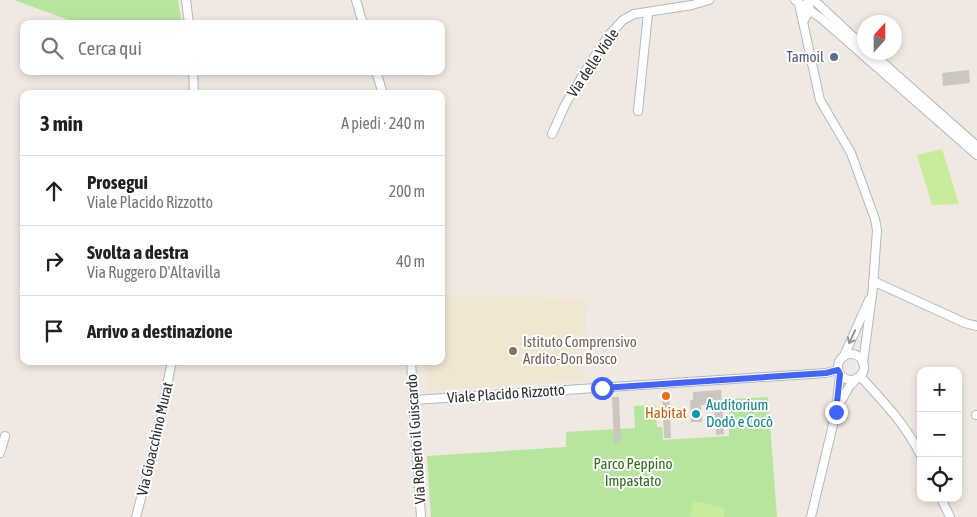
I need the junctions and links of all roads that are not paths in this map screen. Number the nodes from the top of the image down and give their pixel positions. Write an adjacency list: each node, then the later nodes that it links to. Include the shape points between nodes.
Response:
1 (186, 0): 9 (street)
2 (356, 0): 10 (street)
3 (709, 0): 8 (street, Via delle Viole)
4 (808, 0): 7 (street)
5 (814, 0): 12 (street)
6 (797, 2): 7 (street); 11 (street)
7 (810, 10): 11 (street); 21 (street)
8 (648, 12): 18 (street); 19 (street, Via delle Viole, via 627,17 609,36 565,105)
9 (188, 20)
10 (362, 20)
11 (803, 22): 22 (street, via 820,100 851,153 876,219)
12 (857, 41)
13 (880, 60): 20 (street)
14 (193, 75): 16 (street)
15 (377, 75): 17 (street)
16 (194, 90)
17 (382, 90)
18 (638, 111)
19 (552, 134)
20 (977, 146)
21 (977, 155)
22 (873, 284): 23 (street); 24 (street, one-way to 24); 25 (street)
23 (977, 326)
24 (844, 356): 25 (street, via 855,355); 28 (street, via 838,362)
25 (863, 363): 29 (street)
26 (171, 365): 36 (street, Via Gioacchino Murat)
27 (412, 365): 30 (street, Via Roberto il Guiscardo)
28 (839, 372): 29 (street, via 846,379); 30 (street, Viale Placido Rizzotto); 31 (street)
29 (858, 377): 31 (street); 33 (street, via 895,415)
30 (414, 400): 37 (street, Via Roberto il Guiscardo)
31 (836, 412): 38 (street)
32 (4, 436): 34 (street)
33 (917, 448)
34 (0, 453)
35 (943, 502): 39 (street)
36 (136, 517)
37 (421, 517)
38 (811, 517)
39 (950, 517)

